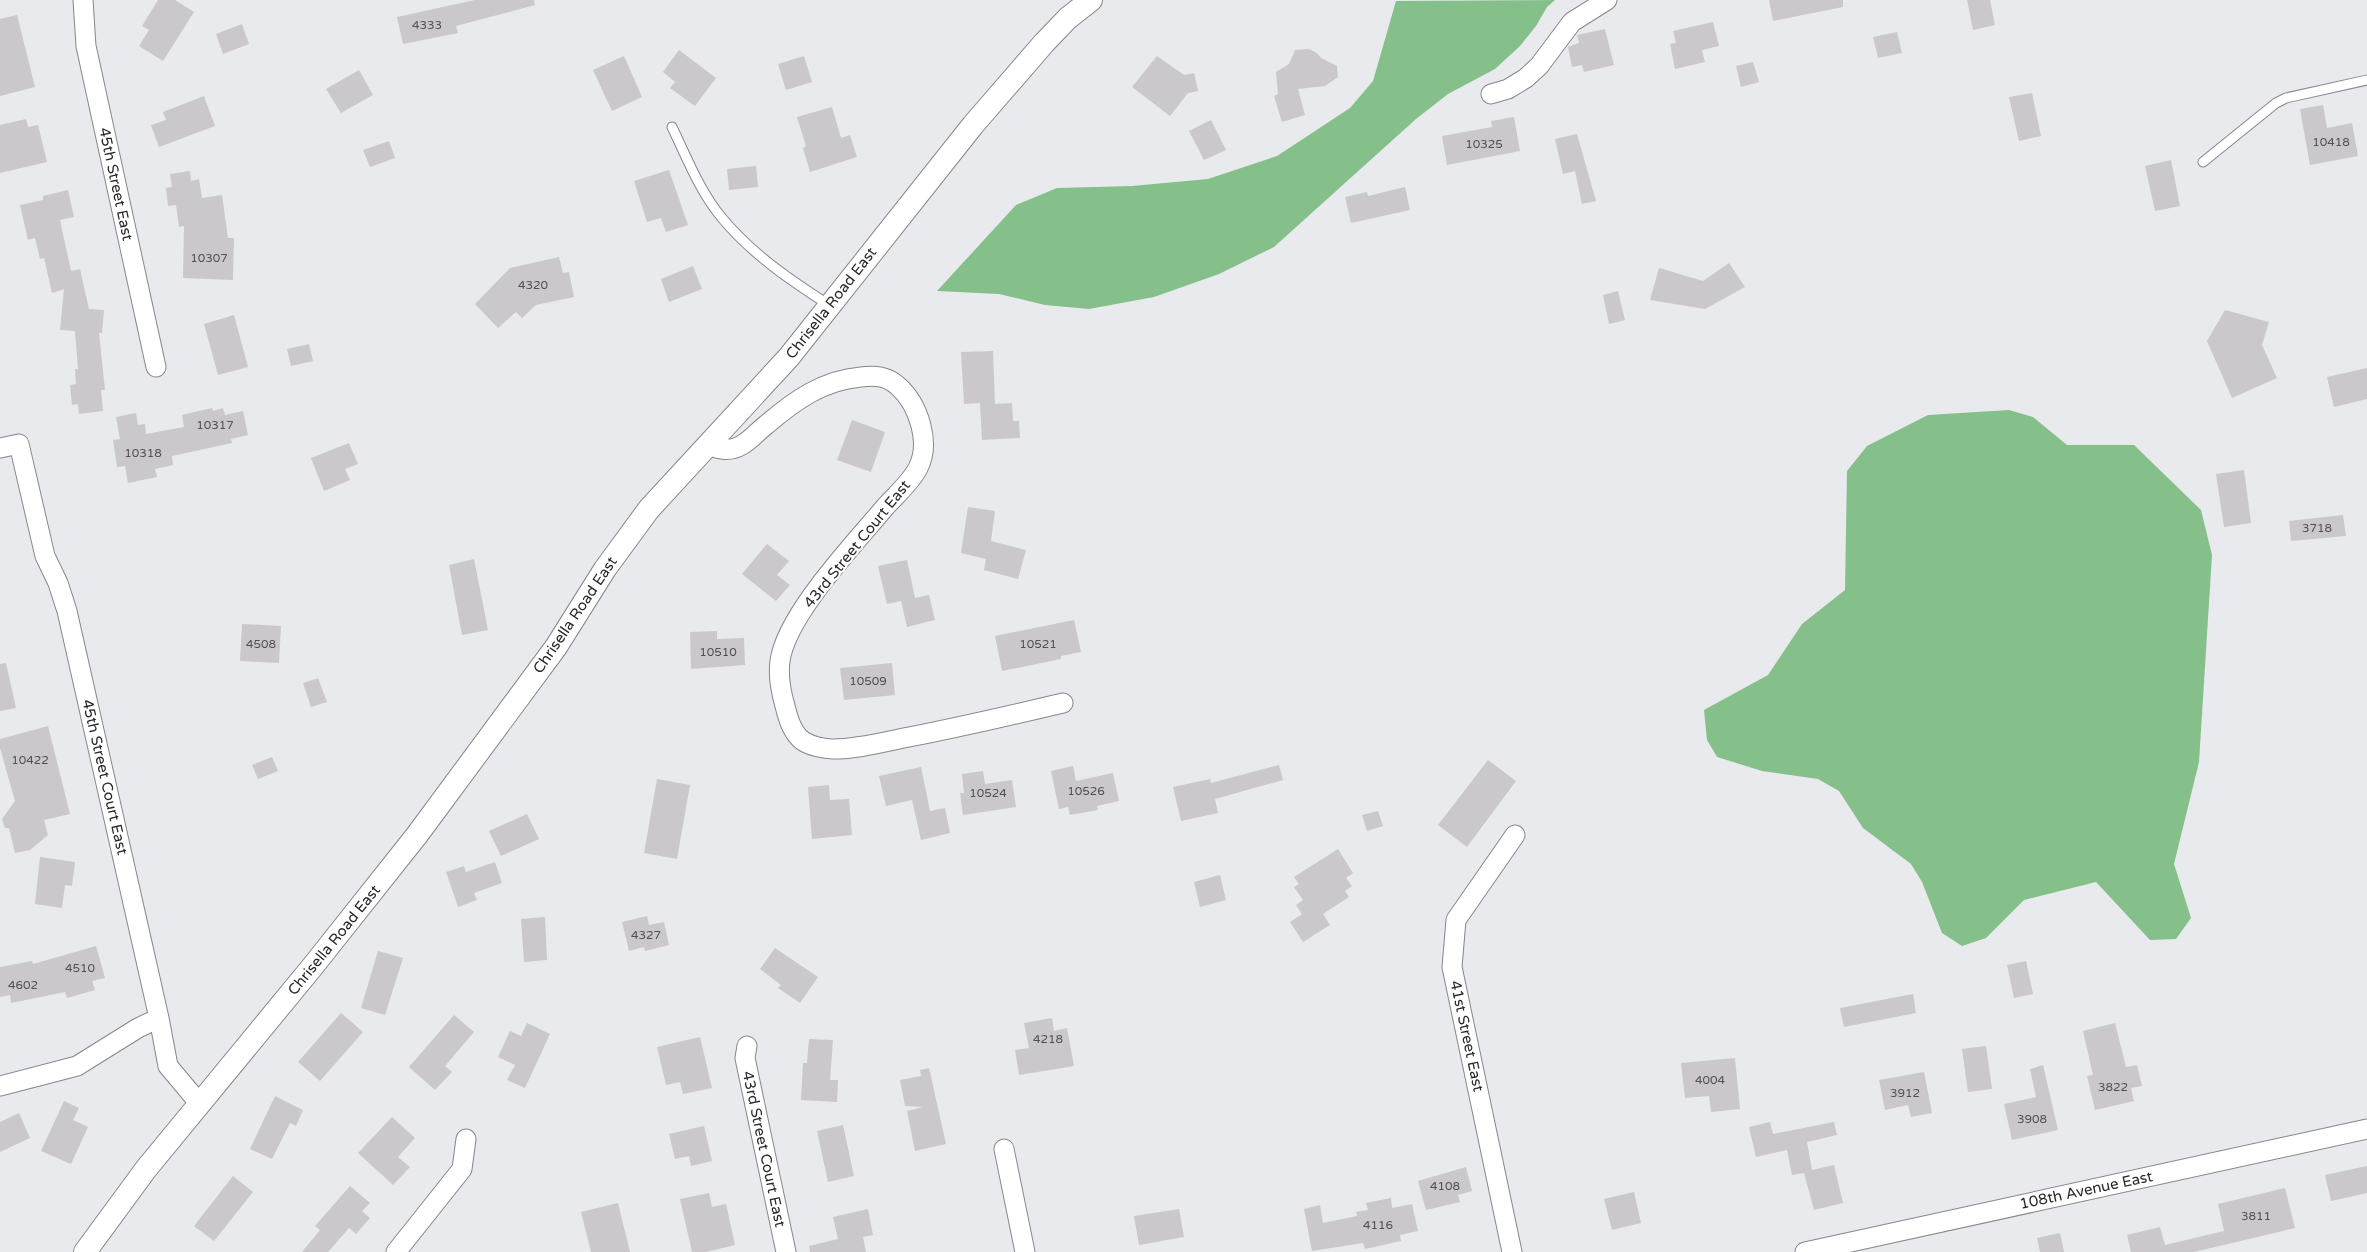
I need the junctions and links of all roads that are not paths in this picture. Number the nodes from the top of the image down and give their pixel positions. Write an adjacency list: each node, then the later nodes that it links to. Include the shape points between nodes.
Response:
1 (83, 0): 9 (street, 45th Street East, via 86,46)
2 (1091, 0): 8 (street, Chrisella Road East, via 1044,43 973,125)
3 (1607, 0): 5 (street, via 1572,22 1526,78 1508,89)
4 (2367, 80): 7 (lane, via 2286,98)
5 (1491, 94)
6 (672, 127): 8 (lane, via 703,190 721,217 765,262)
7 (2203, 162)
8 (829, 305): 10 (street, Chrisella Road East, via 783,364)
9 (156, 367)
10 (708, 445): 12 (street, 43rd Street Court East, via 722,451 743,445 788,406 816,389 857,377 878,375 888,379 906,395 919,420 925,448 918,470 814,594 793,626 780,659 787,715 794,732 803,741 832,749 867,745); 17 (street, Chrisella Road East, via 643,516 604,569 556,647 418,835)
11 (0, 448): 14 (street, 45th Street Court East, via 20,444 45,556 67,611)
12 (1063, 703)
13 (1515, 835): 25 (street, 41st Street East, via 1456,920 1452,967)
14 (159, 1018): 16 (street, via 77,1066); 17 (street, 45th Street Court East, via 168,1066)
15 (747, 1046): 23 (street, 43rd Street Court East, via 745,1058)
16 (0, 1086)
17 (199, 1103): 21 (street, Chrisella Road East)
18 (2367, 1129): 26 (street, 108th Avenue East)
19 (466, 1139): 22 (street, via 462,1169)
20 (1004, 1149): 24 (street)
21 (85, 1252)
22 (396, 1252)
23 (786, 1252)
24 (1025, 1252)
25 (1512, 1252)
26 (1805, 1252)

